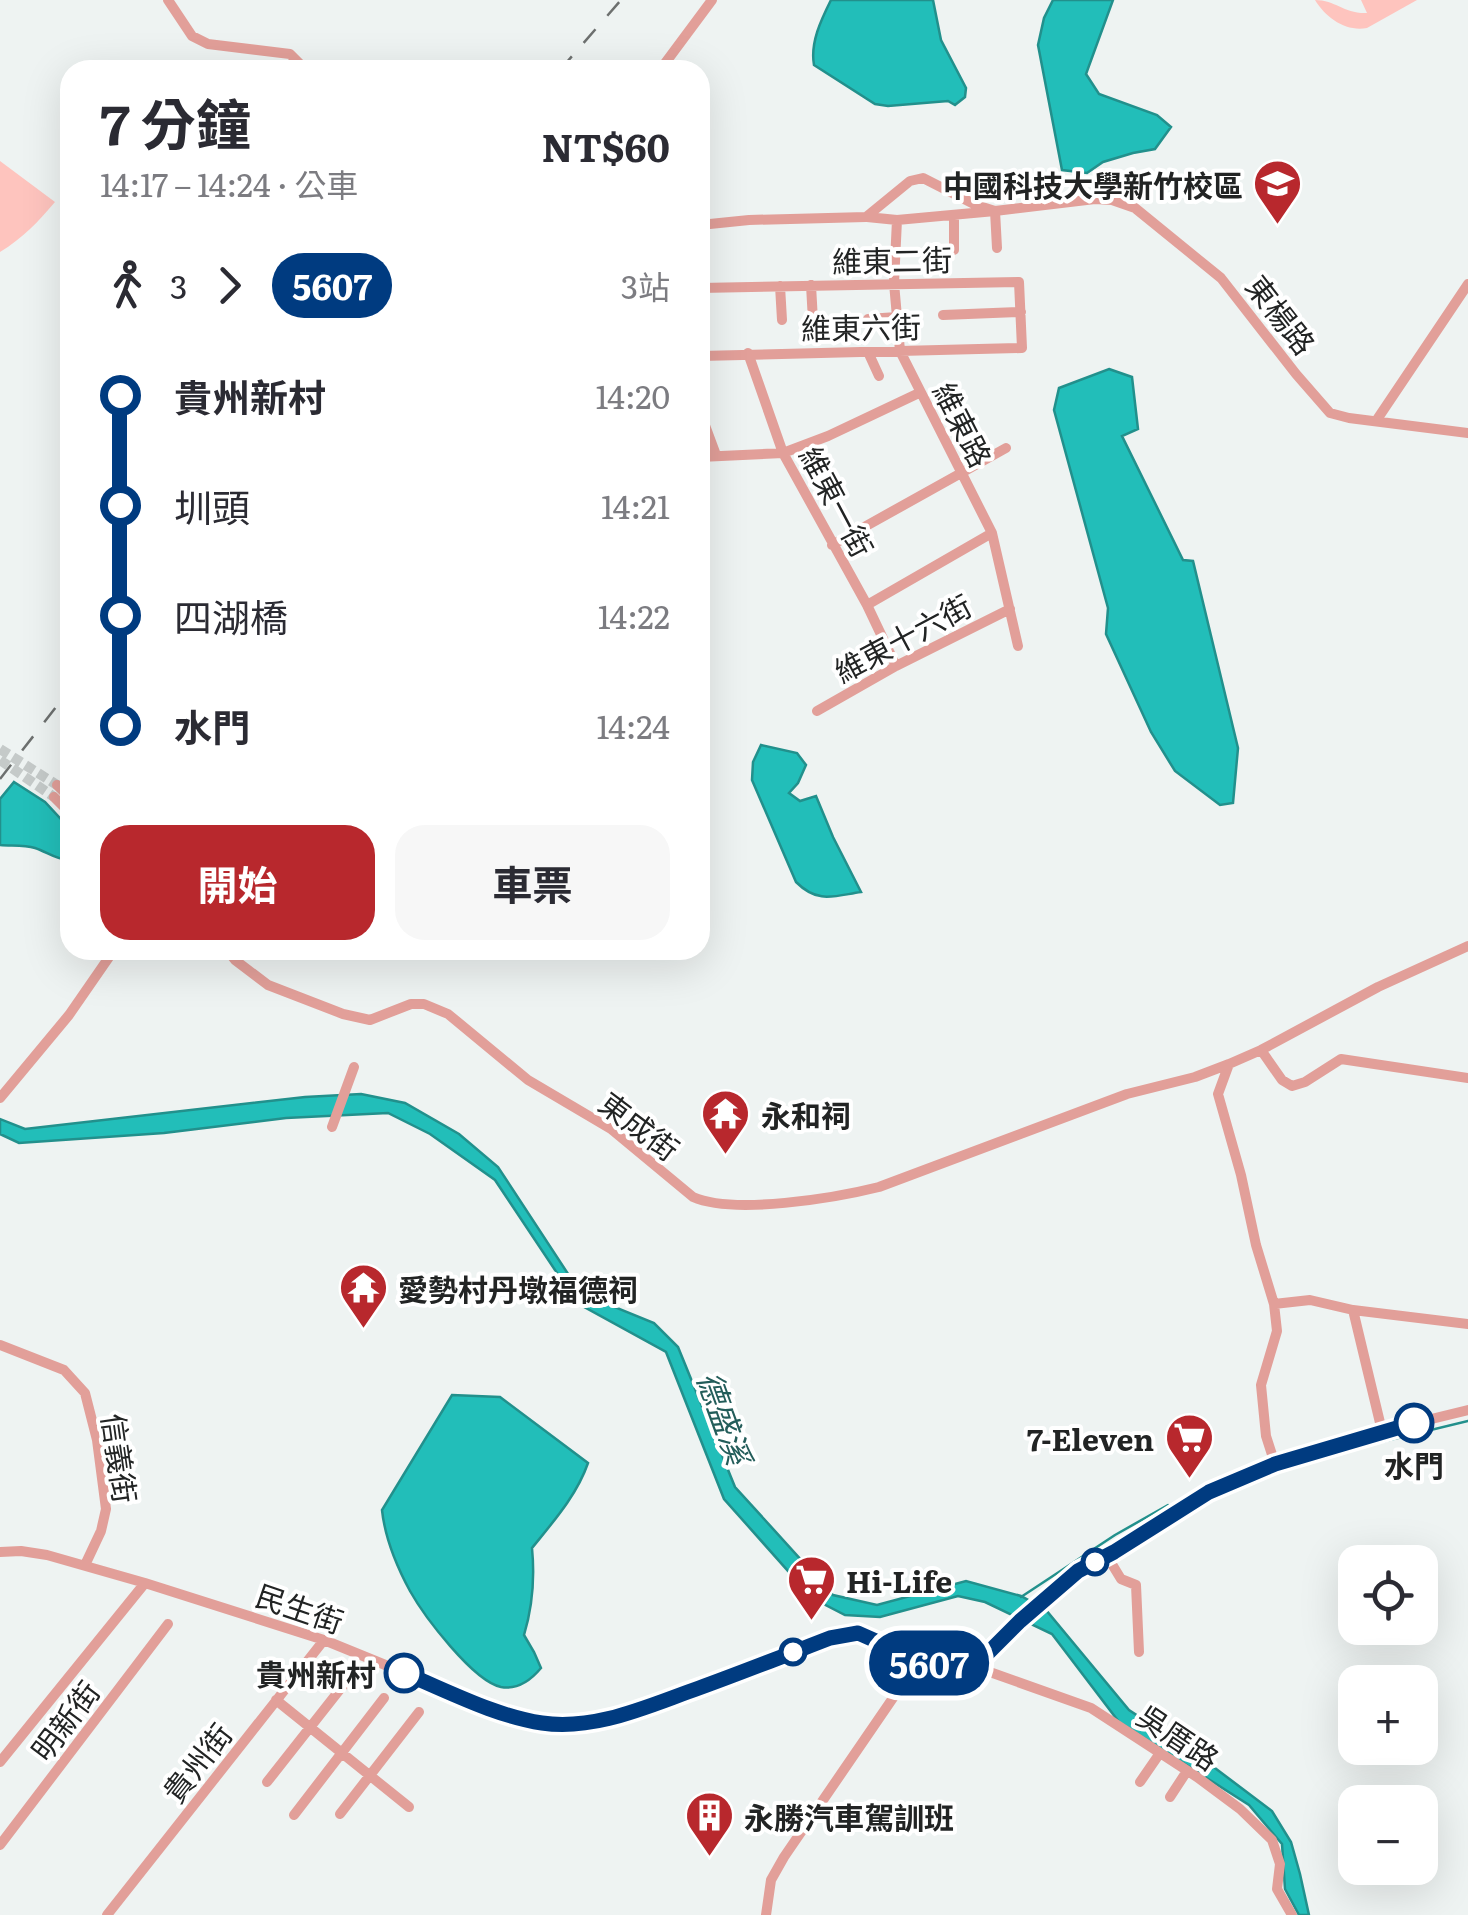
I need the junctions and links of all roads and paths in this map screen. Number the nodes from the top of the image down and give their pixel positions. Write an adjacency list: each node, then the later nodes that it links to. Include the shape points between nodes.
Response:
1 (168, 0): 3 (street, via 192,36 208,44)
2 (712, 0): 4 (street)
3 (296, 60)
4 (667, 60)
5 (994, 211): 6 (street, 東楊路); 7 (street, via 922,178); 10 (street); 29 (street, 東楊路, via 1096,199 1135,208 1221,278 1330,413)
6 (954, 215): 8 (street, 東楊路); 11 (street)
7 (866, 217): 8 (street, 東楊路); 9 (street, 東楊路)
8 (897, 220): 12 (street, 維東路)
9 (710, 223)
10 (997, 248)
11 (954, 250)
12 (894, 283): 15 (street, 維東二街); 17 (street, 維東二街, via 1020,282); 19 (street, 維東路)
13 (1468, 284): 29 (street)
14 (780, 286): 15 (street, 維東二街); 16 (street, 維東二街); 21 (street)
15 (811, 286): 22 (street)
16 (710, 288)
17 (1021, 312): 18 (street); 23 (street, 維東六街, via 1022,348)
18 (944, 315)
19 (897, 317): 20 (street); 23 (street, 維東路)
20 (868, 319)
21 (782, 320)
22 (812, 321)
23 (900, 351): 24 (street, 維東六街); 28 (street, 維東路)
24 (868, 352): 25 (street, 維東六街); 27 (street)
25 (748, 353): 26 (street, 維東六街); 33 (street, 維東一街)
26 (710, 355)
27 (880, 376)
28 (920, 392): 33 (street); 36 (street, 維東路)
29 (1376, 422): 30 (street, 東楊路)
30 (1468, 434)
31 (710, 440): 35 (street)
32 (1006, 448): 36 (street)
33 (783, 453): 35 (street); 38 (street, 維東一街)
34 (710, 456): 35 (street)
35 (716, 456)
36 (961, 472): 37 (street, 維東路); 38 (street)
37 (992, 533): 39 (street); 40 (street, 維東路)
38 (832, 546): 39 (street, 維東一街)
39 (866, 605): 42 (street, 維東一街)
40 (1010, 610): 41 (street, 維東路); 42 (street, 維東十六街)
41 (1018, 646)
42 (896, 666): 43 (street, 維東十六街)
43 (817, 710)
44 (1468, 946): 47 (street, 東成街)
45 (107, 960): 51 (street)
46 (235, 960): 48 (street, 東成街, via 268,985 343,1014 370,1020 424,1004 448,1014 528,1080 611,1129 706,1203 746,1205 879,1187 1128,1094)
47 (1261, 1050): 48 (street, 東成街); 50 (street, via 1292,1086 1341,1060)
48 (1229, 1064): 53 (street, via 1218,1094)
49 (352, 1072): 52 (street)
50 (1468, 1078)
51 (0, 1098)
52 (334, 1123)
53 (1274, 1304): 54 (street, via 1310,1300); 59 (street, via 1277,1331 1261,1385)
54 (1353, 1310): 55 (street); 58 (street)
55 (1468, 1324)
56 (0, 1346): 62 (street, 信義街, via 64,1370 86,1393 106,1509)
57 (1468, 1410): 58 (street)
58 (1382, 1431): 59 (street)
59 (1275, 1464): 61 (street, via 1209,1492)
60 (0, 1552): 62 (street, 民生街)
61 (1107, 1556): 66 (street, via 1121,1580 1136,1584); 68 (street, via 1078,1571)
62 (84, 1565): 63 (street, 民生街)
63 (145, 1584): 65 (street, 民生街); 76 (street)
64 (168, 1624): 85 (street, 明新街)
65 (324, 1640): 67 (street, 民生街, via 486,1706 559,1725 639,1710 830,1638 858,1633); 71 (street, 貴州街)
66 (1139, 1652)
67 (919, 1660): 68 (street, 民生街); 87 (street, via 784,1856 771,1880)
68 (970, 1665): 75 (street, 吳厝路, via 1091,1708)
69 (345, 1683): 73 (street)
70 (384, 1698): 74 (street)
71 (276, 1700): 73 (street); 86 (street, 貴州街)
72 (419, 1712): 78 (street)
73 (310, 1727): 74 (street); 79 (street)
74 (342, 1753): 78 (street); 84 (street)
75 (1160, 1753): 77 (street, 吳厝路); 80 (street)
76 (0, 1762)
77 (1188, 1770): 81 (street); 88 (street, 吳厝路, via 1272,1840 1280,1864 1277,1889)
78 (370, 1775): 82 (street); 83 (street)
79 (268, 1782)
80 (1140, 1782)
81 (1170, 1797)
82 (409, 1807)
83 (340, 1814)
84 (294, 1815)
85 (0, 1845)
86 (108, 1915)
87 (766, 1915)
88 (1292, 1915)

